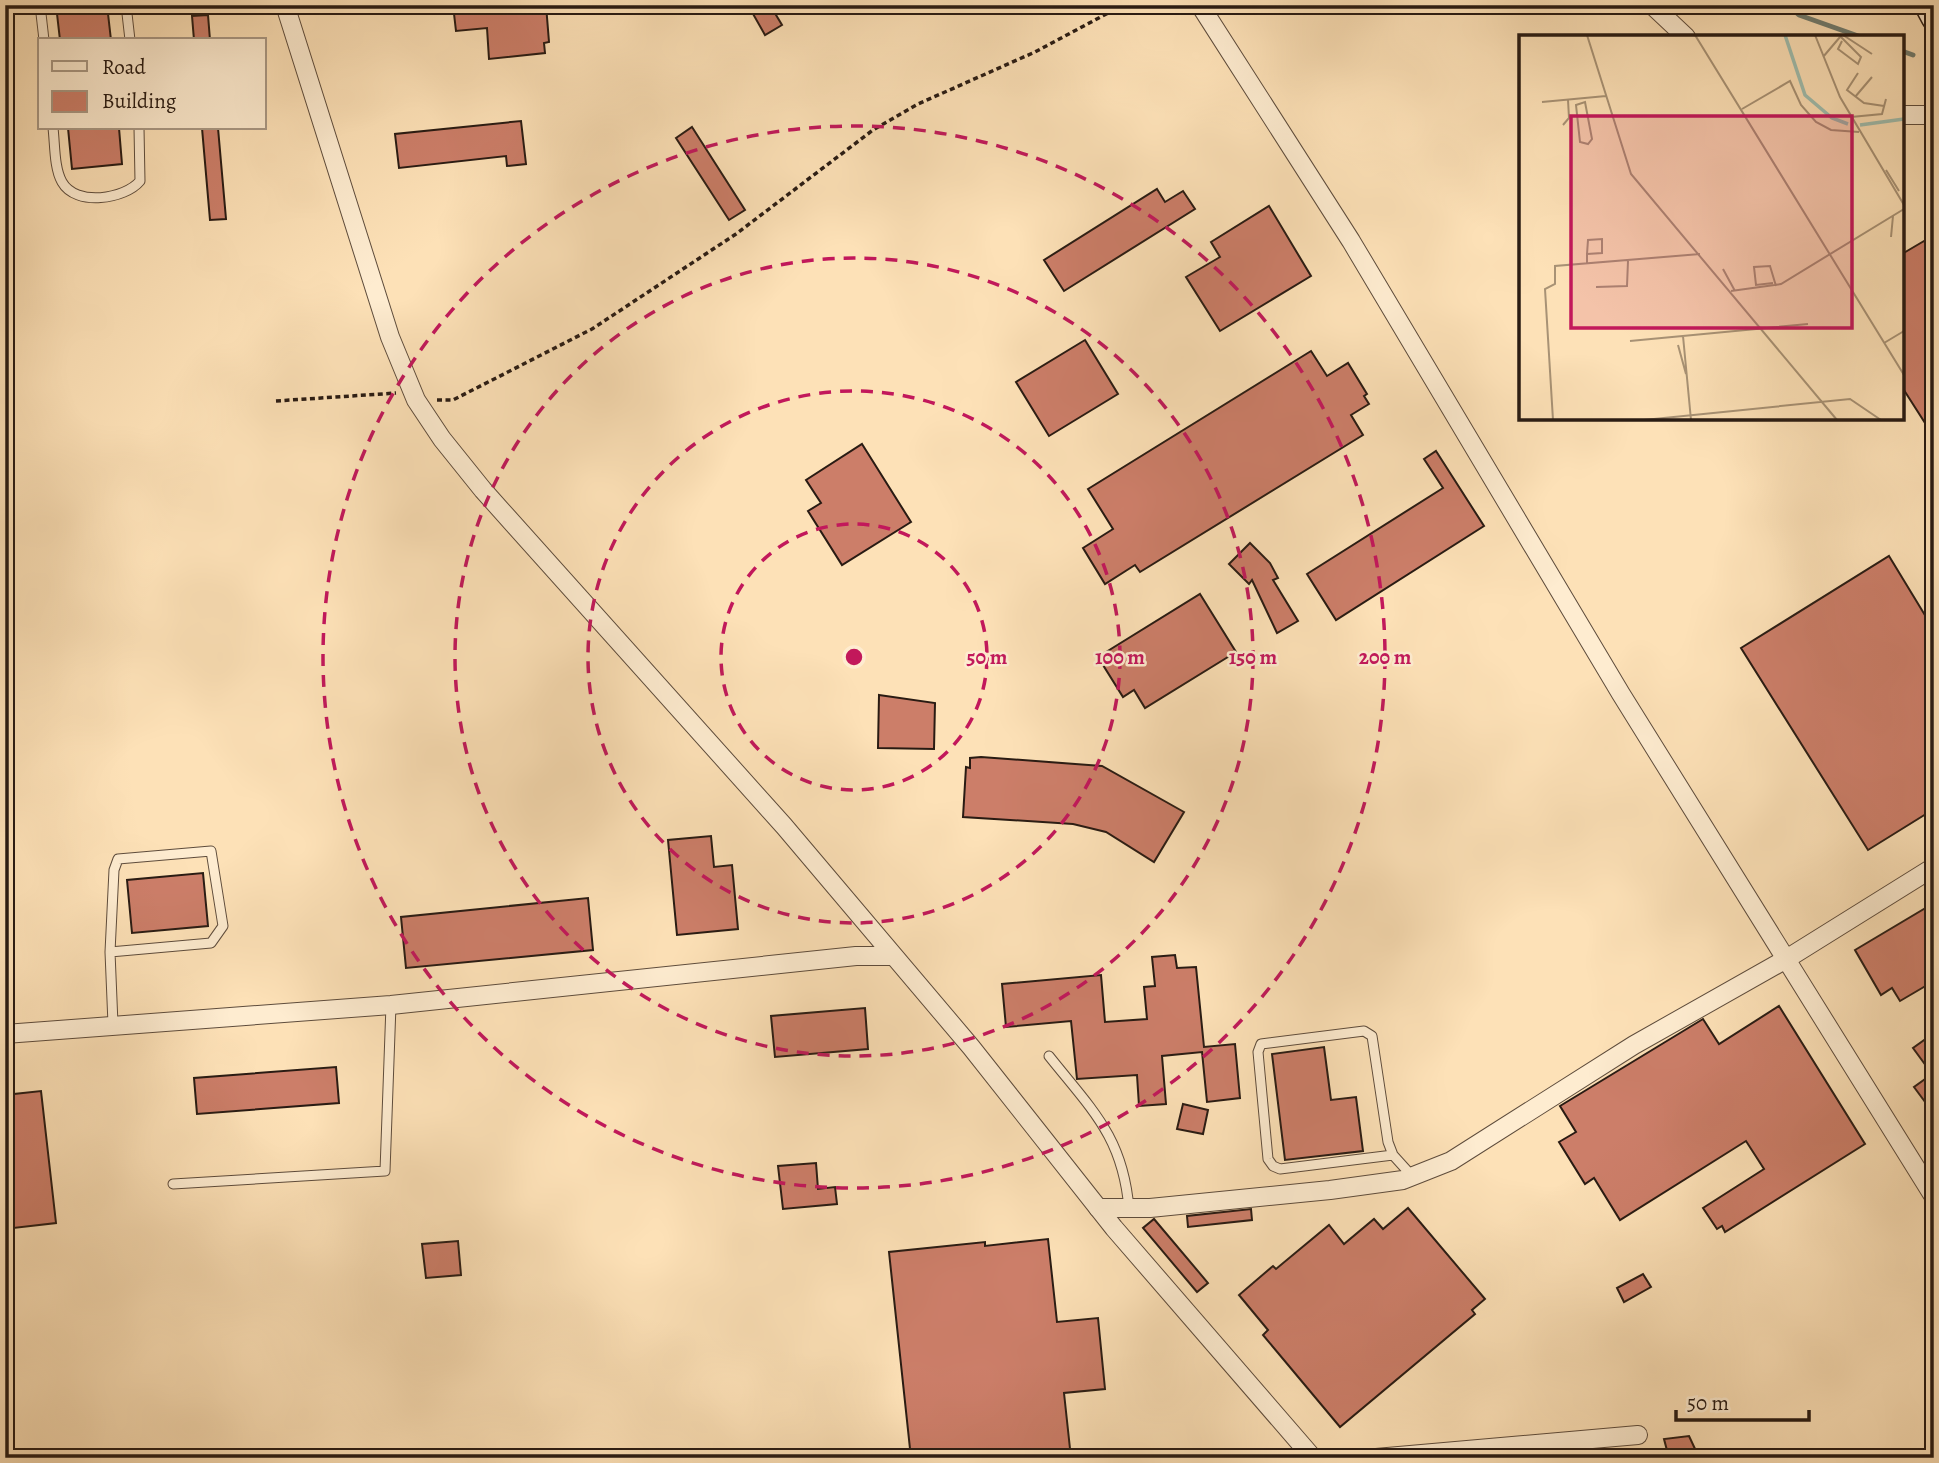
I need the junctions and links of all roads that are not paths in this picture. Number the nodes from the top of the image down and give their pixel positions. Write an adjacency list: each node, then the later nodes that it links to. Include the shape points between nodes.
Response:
1 (40, 5): 7 (lane)
2 (126, 5): 8 (lane)
3 (285, 5): 15 (street, via 366,267 416,400 482,490 784,827)
4 (1200, 5): 16 (street, via 1358,252 1746,899)
5 (1652, 5): 6 (street)
6 (1684, 35)
7 (44, 38)
8 (130, 38)
9 (1934, 114): 10 (street)
10 (1904, 115)
11 (53, 130): 12 (lane, via 62,182 83,196 116,196 140,181)
12 (139, 130)
13 (1934, 867): 16 (street)
14 (110, 951): 14 (lane, via 211,943 223,926 211,851 118,859); 18 (lane)
15 (891, 956): 17 (street); 25 (street, via 971,1046)
16 (1788, 958): 22 (street, via 1634,1045 1451,1161); 24 (street)
17 (391, 1005): 18 (street); 23 (lane, via 385,1171)
18 (113, 1024): 19 (street)
19 (5, 1034)
20 (1049, 1056): 26 (lane, via 1110,1132 1127,1179)
21 (1393, 1155): 21 (lane, via 1280,1169 1273,1166 1268,1159 1261,1044 1364,1031 1372,1036); 22 (lane)
22 (1413, 1177): 26 (street, via 1330,1190)
23 (173, 1184)
24 (1934, 1197)
25 (1098, 1208): 26 (street); 28 (street)
26 (1129, 1209)
27 (1638, 1435): 29 (street)
28 (1313, 1458)
29 (1376, 1458)

